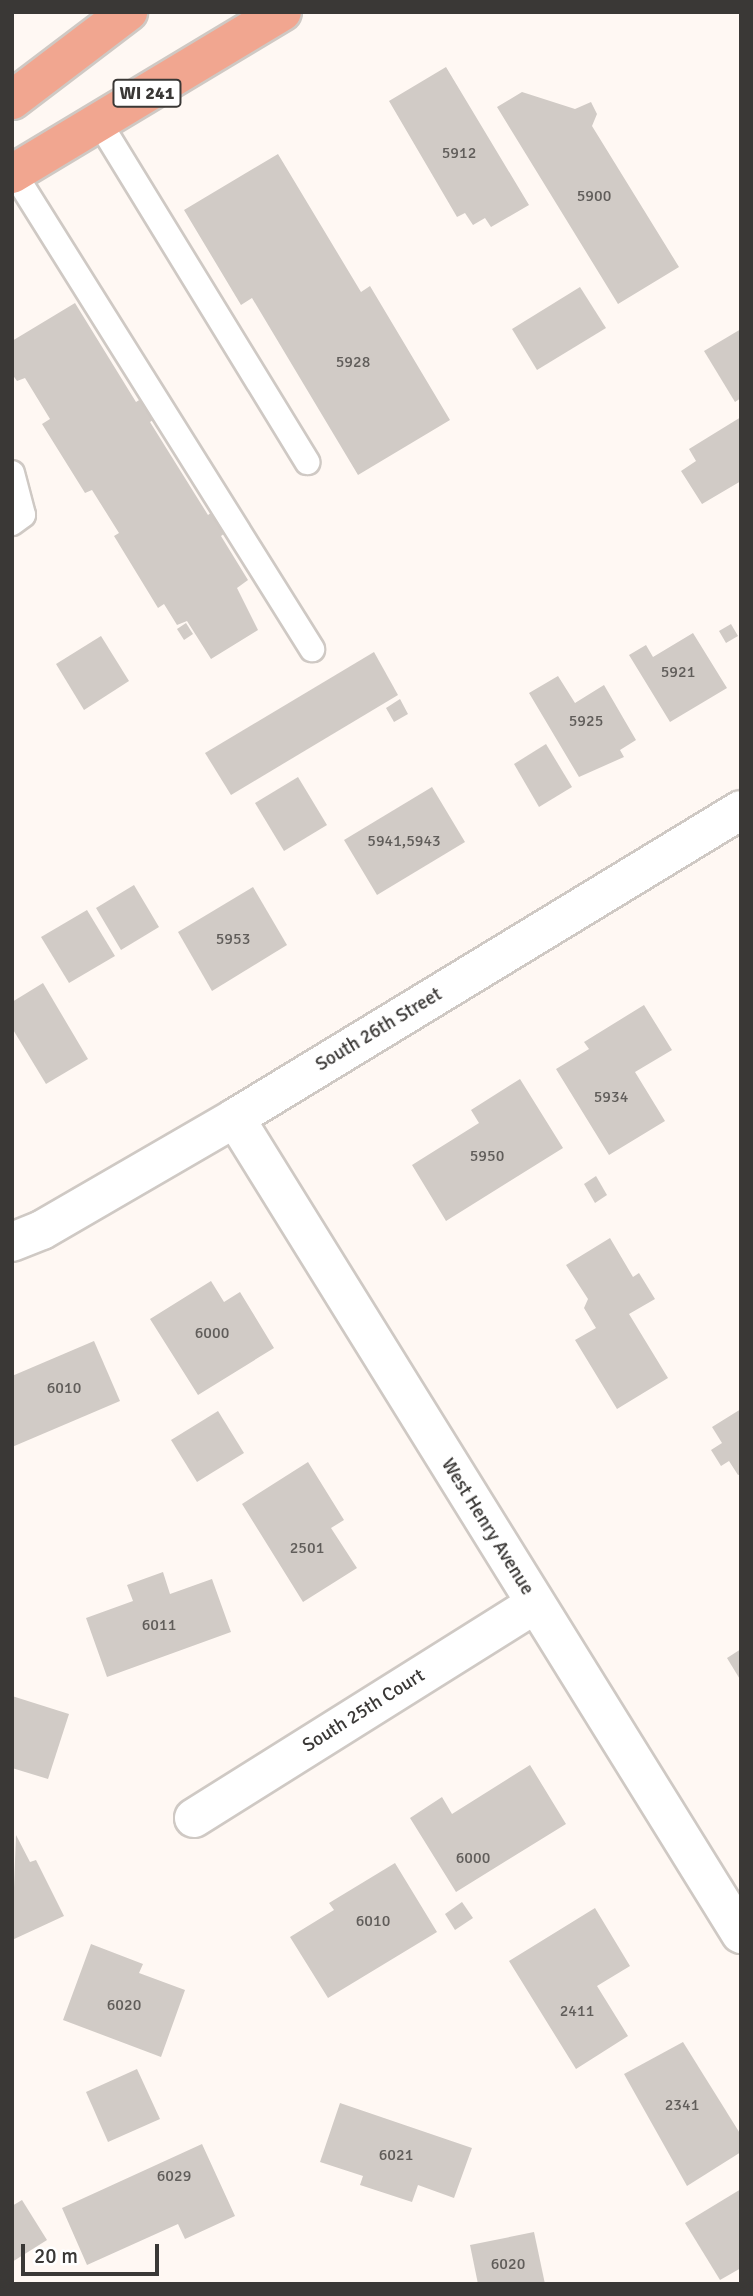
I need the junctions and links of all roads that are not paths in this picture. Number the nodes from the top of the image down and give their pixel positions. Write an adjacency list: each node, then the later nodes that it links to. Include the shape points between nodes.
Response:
1 (128, 12): 3 (main road)
2 (282, 12): 4 (main road, WI 241)
3 (12, 100)
4 (99, 122): 5 (main road, WI 241); 6 (lane)
5 (13, 173): 9 (lane)
6 (307, 462)
7 (12, 473): 8 (lane, via 23,515)
8 (12, 523)
9 (312, 649)
10 (741, 810): 11 (street, South 26th Street)
11 (235, 1118): 12 (street, South 26th Street); 13 (street, West Henry Avenue)
12 (12, 1242)
13 (535, 1604): 14 (street, South 25th Court); 15 (street, West Henry Avenue)
14 (194, 1818)
15 (741, 1934)

